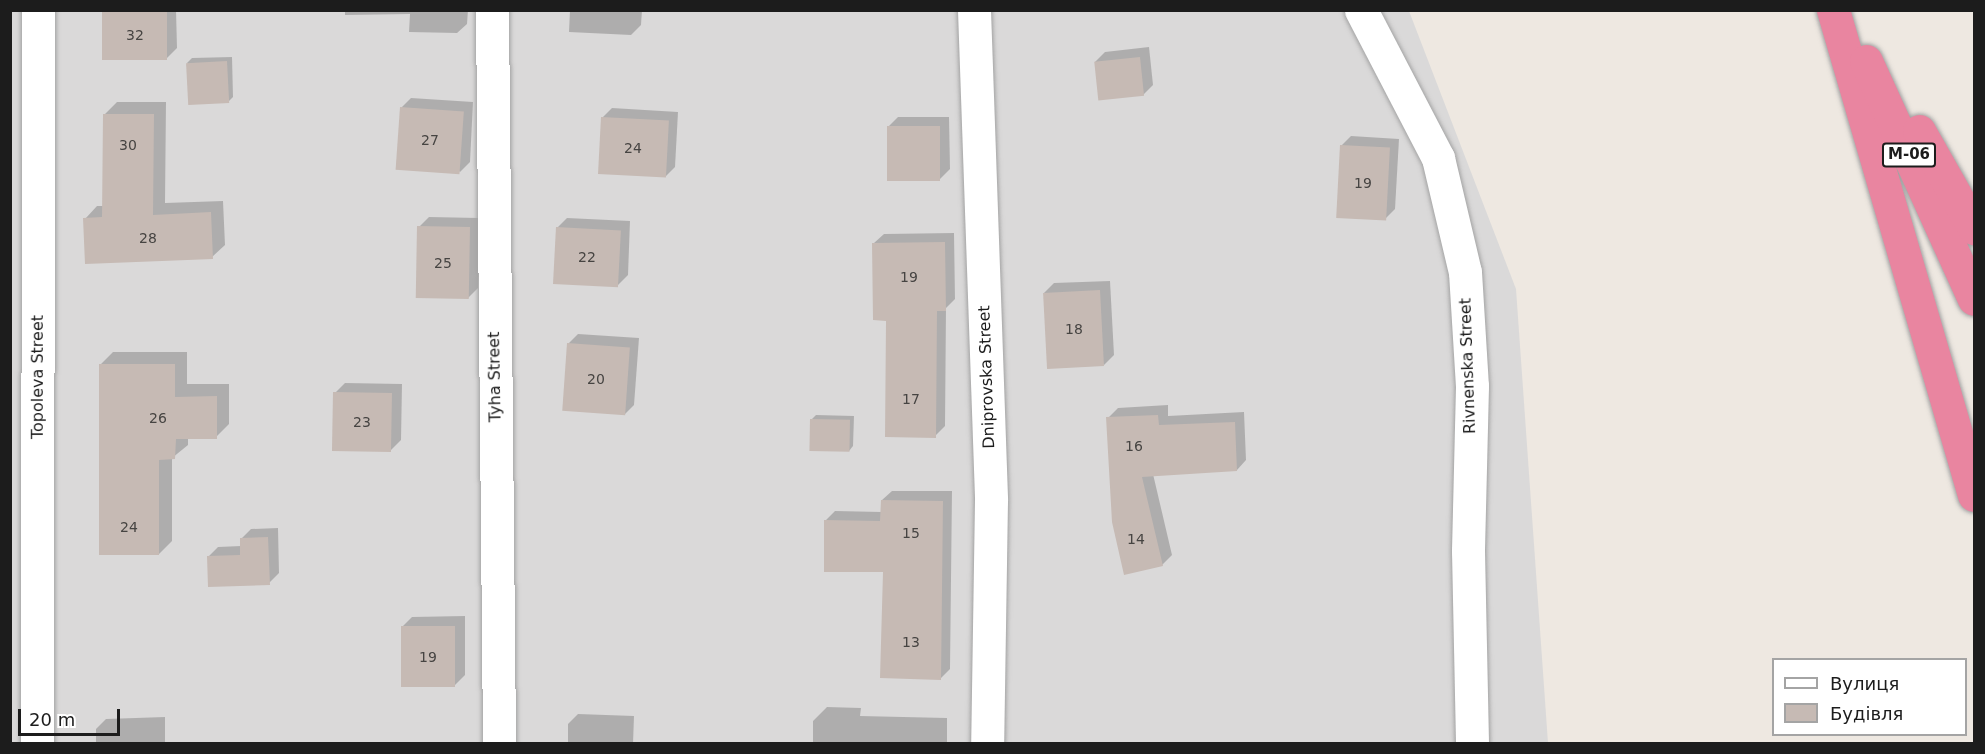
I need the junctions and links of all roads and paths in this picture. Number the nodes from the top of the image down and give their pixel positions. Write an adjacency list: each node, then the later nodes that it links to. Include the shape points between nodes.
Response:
1 (38, 10): 11 (street, Topoleva Street)
2 (492, 10): 12 (street, Tyha Street)
3 (974, 10): 13 (street, Dniprovska Street, via 992,500)
4 (1361, 10): 14 (street, Rivnenska Street, via 1438,158 1465,272 1472,386 1468,551)
5 (1833, 10): 10 (highway)
6 (1842, 10): 9 (highway, М-06)
7 (1849, 10): 8 (highway, М-06)
8 (1974, 228)
9 (1974, 299)
10 (1974, 495)
11 (37, 744)
12 (499, 744)
13 (987, 744)
14 (1472, 744)

